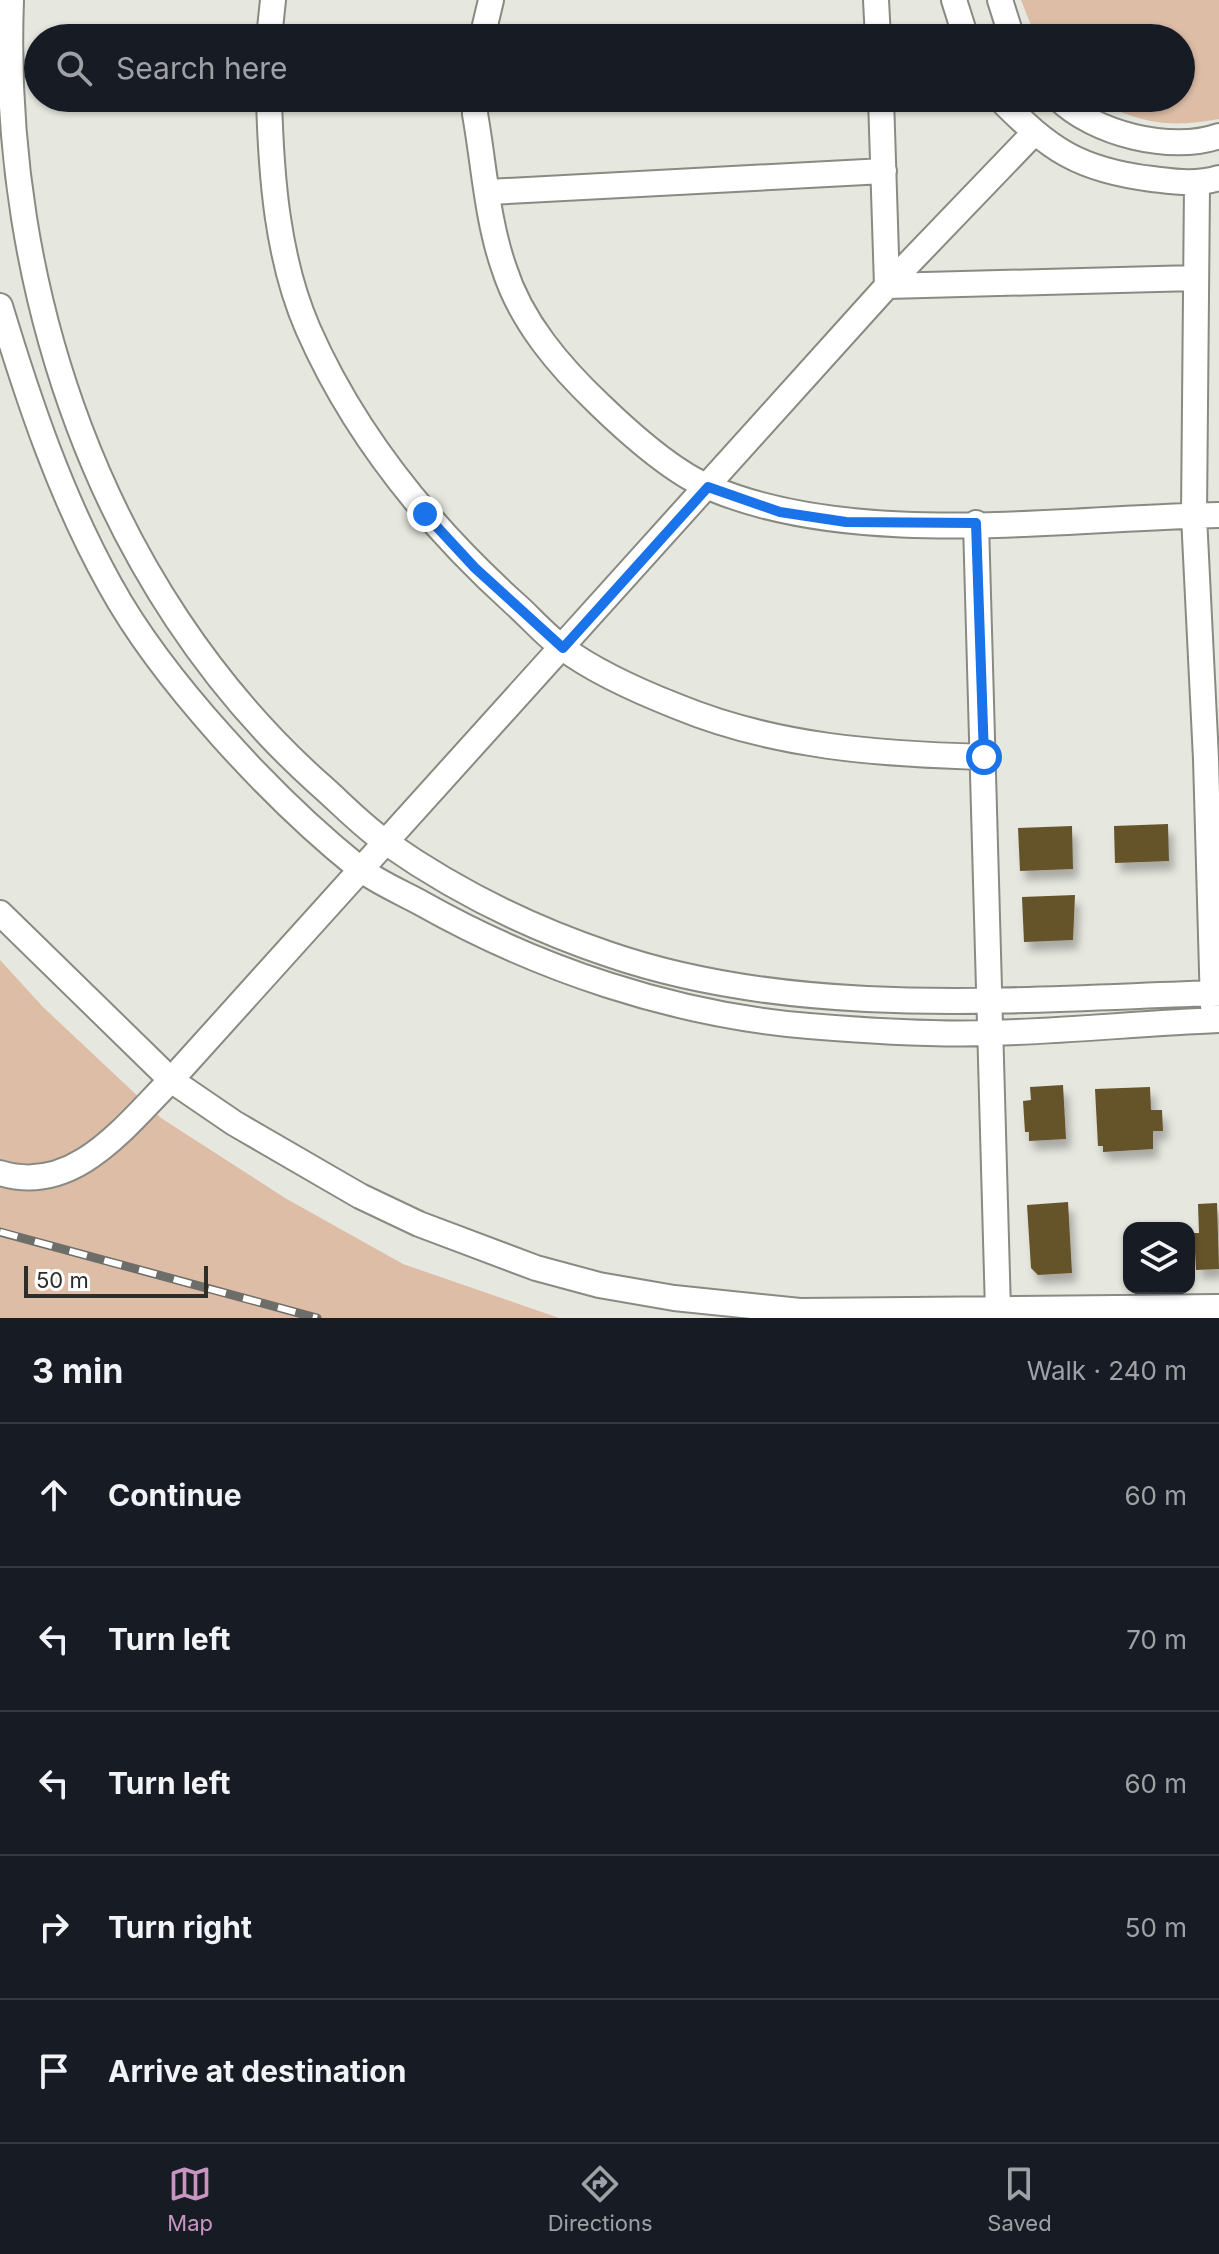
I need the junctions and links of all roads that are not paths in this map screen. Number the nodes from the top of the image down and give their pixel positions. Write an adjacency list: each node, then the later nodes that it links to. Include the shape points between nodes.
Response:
1 (11, 0): 33 (street, via 7,159 41,332 80,451 128,546 188,642 274,743)
2 (273, 0): 7 (street)
3 (491, 0): 8 (street)
4 (876, 0): 9 (street)
5 (954, 0): 10 (street)
6 (1000, 0): 11 (street)
7 (270, 24)
8 (485, 24)
9 (877, 24)
10 (962, 24)
11 (1002, 24)
12 (270, 112): 31 (street, via 279,234 307,328 347,403 425,514)
13 (475, 112): 23 (street)
14 (882, 112): 20 (street)
15 (1012, 112): 17 (street)
16 (1081, 112): 18 (street)
17 (1033, 134): 21 (street, via 1069,158); 25 (street)
18 (1120, 135): 19 (street, via 1159,142); 21 (street)
19 (1219, 136)
20 (884, 171): 23 (street); 25 (street)
21 (1108, 174): 22 (street)
22 (1208, 181): 24 (street)
23 (489, 192): 27 (street, via 504,269 538,337 631,434)
24 (1195, 278): 25 (street); 29 (street)
25 (887, 286): 27 (street)
26 (0, 306): 34 (street, via 56,475 111,586 165,667 231,744)
27 (708, 487): 30 (street, via 780,512 846,522); 31 (street)
28 (1219, 515): 29 (street)
29 (1194, 516): 30 (street); 36 (street)
30 (976, 523): 32 (street)
31 (563, 648): 32 (street, via 676,706 783,739 857,751); 33 (street)
32 (984, 757): 37 (street)
33 (384, 841): 34 (street); 37 (street, via 455,886 610,955 797,995)
34 (361, 869): 39 (street, via 450,920 597,983 730,1015 806,1026); 40 (street)
35 (0, 913): 40 (street)
36 (1216, 993): 37 (street); 38 (street)
37 (987, 1000): 39 (street)
38 (1216, 1020): 39 (street)
39 (987, 1034): 43 (street)
40 (171, 1080): 41 (street, via 117,1135 65,1173 36,1178); 43 (street, via 360,1196 536,1268 674,1298 800,1311)
41 (0, 1173)
42 (1219, 1307): 43 (street)
43 (998, 1311)

